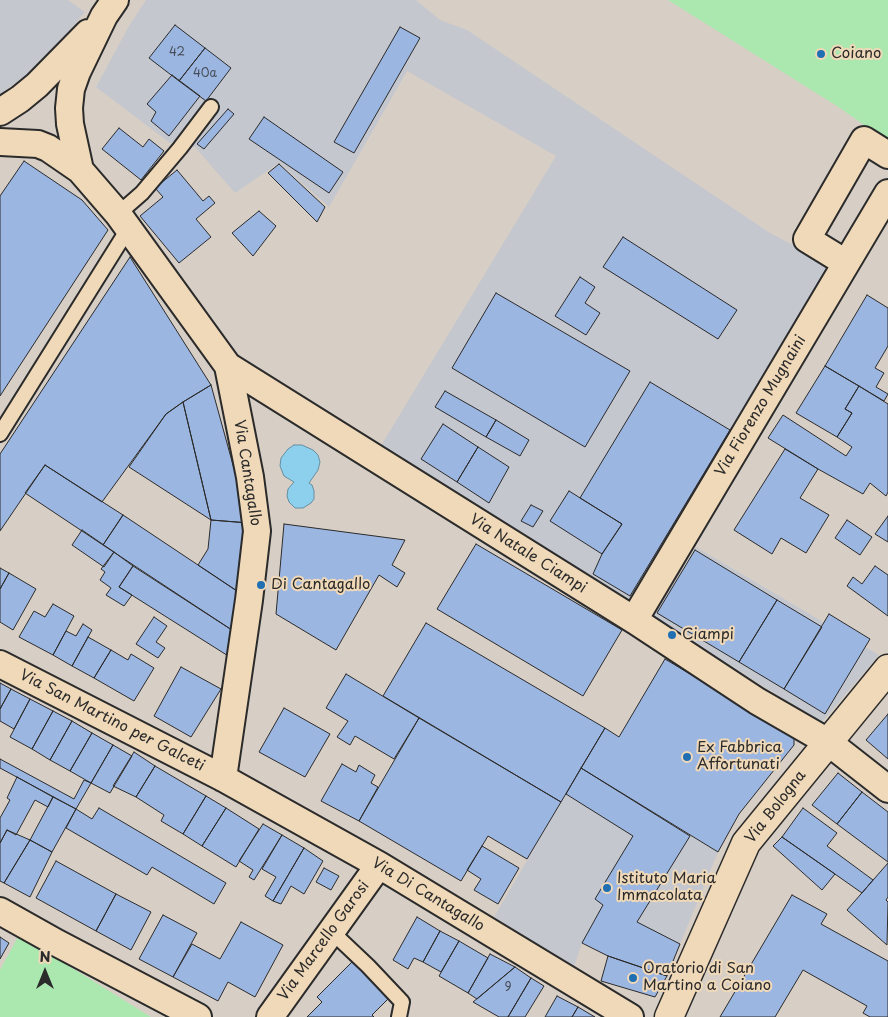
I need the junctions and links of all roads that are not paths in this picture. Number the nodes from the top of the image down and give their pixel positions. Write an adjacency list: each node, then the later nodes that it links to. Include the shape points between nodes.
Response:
1 (110, 8): 3 (street, via 37,85); 6 (street, Via Cantagallo, via 71,89 70,124)
2 (211, 107): 8 (lane)
3 (0, 112)
4 (3, 147): 6 (street, via 38,144)
5 (888, 155): 9 (street, via 864,140 807,238)
6 (80, 170): 8 (street, Via Cantagallo)
7 (888, 194): 9 (street, Via Fiorenzo Mugnaini)
8 (123, 221): 10 (street, Via Cantagallo); 11 (lane)
9 (846, 262): 12 (street, Via Fiorenzo Mugnaini)
10 (228, 366): 12 (street, Via Natale Ciampi); 16 (street, Via Cantagallo, via 250,478 256,531)
11 (0, 434)
12 (634, 620): 15 (street, Via Natale Ciampi, via 757,701)
13 (0, 664): 16 (street, Via San Martino per Galceti)
14 (888, 669): 15 (street, Via Bologna)
15 (828, 742): 17 (street, Via Natale Ciampi); 25 (street, Via Bologna, via 746,844)
16 (223, 778): 18 (street, Via Di Cantagallo)
17 (888, 789)
18 (378, 865): 20 (street, Via Marcello Garosi); 24 (street, Via Di Cantagallo)
19 (0, 911): 21 (street)
20 (331, 931): 22 (street, Via Marcello Garosi); 23 (lane, via 402,1002)
21 (198, 1017)
22 (270, 1017)
23 (399, 1017)
24 (630, 1017)
25 (669, 1017)

